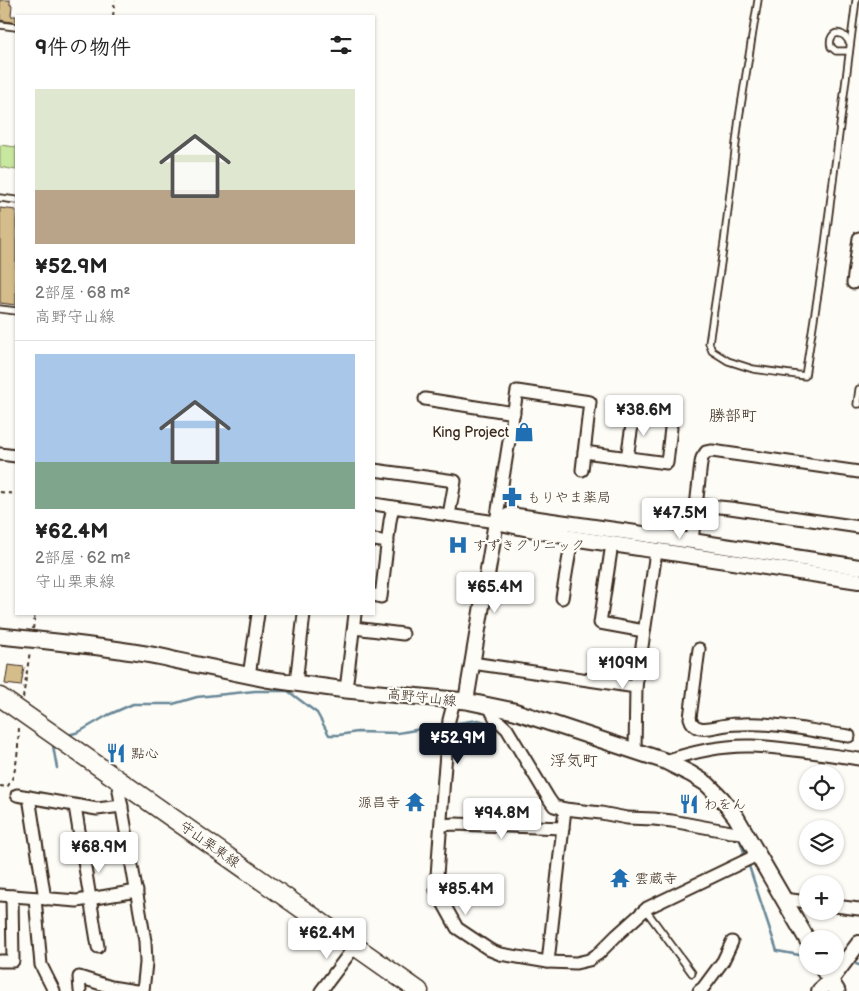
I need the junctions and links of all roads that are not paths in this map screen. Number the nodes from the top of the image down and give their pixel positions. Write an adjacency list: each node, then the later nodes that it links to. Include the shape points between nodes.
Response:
1 (758, 0): 6 (lane, via 709,343 712,351 753,369 805,376)
2 (856, 0): 5 (lane)
3 (0, 25): 4 (lane)
4 (14, 26)
5 (850, 42): 6 (lane); 6 (lane, via 839,34 830,38 830,47 836,51)
6 (849, 51)
7 (0, 198): 8 (lane)
8 (15, 200)
9 (859, 238): 10 (street)
10 (853, 283)
11 (0, 309): 12 (lane)
12 (15, 311)
13 (859, 389): 15 (lane)
14 (425, 399): 17 (street)
15 (859, 404)
16 (634, 412): 22 (street)
17 (514, 413): 19 (street, via 518,391 590,402); 30 (street)
18 (671, 428): 22 (street, via 667,463)
19 (584, 452): 22 (street); 24 (street)
20 (0, 454): 21 (street)
21 (15, 456)
22 (627, 458)
23 (375, 470): 29 (street, via 455,481)
24 (582, 470)
25 (859, 472): 27 (street, via 706,452 702,458)
26 (375, 504): 28 (street)
27 (697, 504): 31 (street); 35 (street)
28 (393, 507): 29 (street); 36 (street)
29 (449, 515): 30 (street)
30 (496, 522): 32 (street, via 510,515); 33 (street); 51 (street)
31 (859, 527)
32 (666, 537): 35 (street); 38 (street)
33 (572, 538): 37 (street); 42 (street)
34 (375, 540): 36 (street)
35 (692, 541): 39 (street)
36 (388, 542): 41 (street, via 381,597)
37 (612, 544): 38 (street); 47 (street, via 600,623)
38 (660, 552): 40 (street); 47 (street)
39 (859, 567)
40 (859, 581)
41 (375, 596)
42 (562, 598)
43 (258, 615): 52 (street)
44 (304, 615): 53 (street)
45 (355, 615): 46 (street)
46 (354, 628): 48 (street); 55 (street)
47 (644, 631): 54 (street)
48 (403, 634)
49 (0, 636): 52 (main road, 高野守山線, via 141,653)
50 (699, 648): 59 (street, via 690,718 696,726 708,728 757,723)
51 (472, 663): 54 (street); 57 (street)
52 (249, 676): 53 (main road, 高野守山線)
53 (296, 683): 55 (main road, 高野守山線)
54 (636, 687): 60 (street)
55 (346, 690): 57 (main road, 高野守山線)
56 (0, 696): 63 (main road, 守山栗東線)
57 (460, 701): 58 (main road, 高野守山線); 69 (street, via 449,720)
58 (488, 706): 60 (main road, 高野守山線); 68 (street, via 507,729 549,799)
59 (850, 736)
60 (636, 751): 62 (main road, 高野守山線)
61 (859, 759): 62 (street, via 751,746 690,753)
62 (665, 761): 70 (main road, 高野守山線, via 707,784 736,817)
63 (123, 783): 67 (street, via 119,791); 85 (main road, 守山栗東線)
64 (17, 795): 65 (street)
65 (29, 797): 66 (street); 75 (street)
66 (75, 806): 67 (street, via 97,809); 76 (street)
67 (122, 806): 72 (street)
68 (564, 816): 69 (street); 70 (street, via 601,813); 88 (street)
69 (441, 825): 88 (street, via 436,890 457,928 500,954)
70 (745, 833): 71 (main road, 高野守山線)
71 (750, 858): 77 (main road, 高野守山線); 80 (street)
72 (137, 892): 76 (street); 95 (street, via 145,941)
73 (0, 895): 74 (street)
74 (12, 896): 75 (street); 87 (street, via 13,961)
75 (40, 898): 76 (street); 92 (street, via 41,965)
76 (90, 899): 86 (street)
77 (783, 899): 78 (street); 82 (main road, 高野守山線)
78 (799, 901)
79 (844, 907): 81 (street)
80 (645, 909): 88 (street, via 589,960); 89 (lane)
81 (859, 909)
82 (801, 930)
83 (732, 942): 98 (street, via 723,961)
84 (859, 943): 91 (street)
85 (355, 946): 96 (street); 97 (main road, 守山栗東線)
86 (98, 947)
87 (0, 961)
88 (548, 962)
89 (692, 973)
90 (827, 975): 91 (main road)
91 (834, 986): 99 (street)
92 (54, 991)
93 (80, 991): 94 (street, via 79,977)
94 (136, 991)
95 (143, 991)
96 (320, 991)
97 (420, 991)
98 (698, 991)
99 (819, 991)

